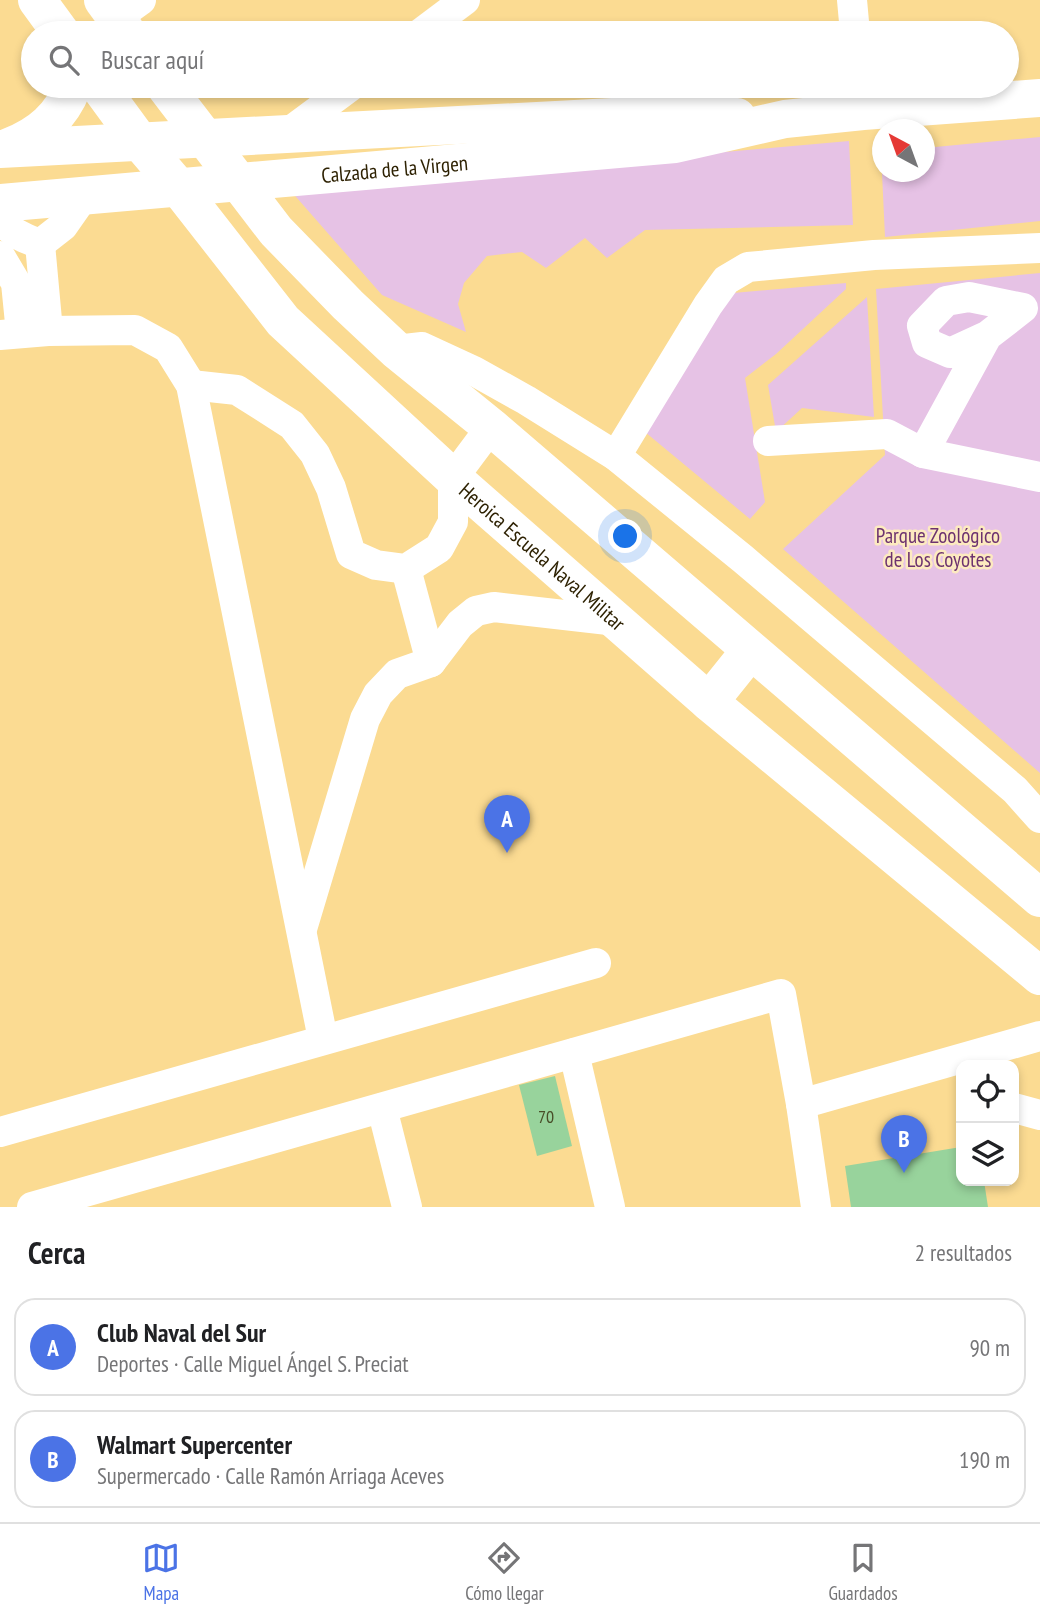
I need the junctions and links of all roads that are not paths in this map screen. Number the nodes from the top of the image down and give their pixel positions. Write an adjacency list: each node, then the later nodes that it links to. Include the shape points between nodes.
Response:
1 (37, 0): 4 (main road)
2 (465, 0): 5 (street)
3 (852, 0): 6 (street)
4 (52, 21)
5 (437, 21)
6 (855, 21)
7 (68, 98): 17 (main road, via 49,125)
8 (108, 98): 16 (main road, Heroica Escuela Naval Militar)
9 (174, 98): 15 (main road)
10 (335, 98): 14 (street)
11 (862, 98): 12 (main road, Calzada de la Virgen); 13 (main road, Calzada de la Virgen)
12 (1040, 98)
13 (785, 119): 14 (main road, Calzada de la Virgen, via 669,114); 18 (main road, Calzada de la Virgen, via 675,144)
14 (285, 135): 15 (main road, Calzada de la Virgen)
15 (205, 139): 16 (main road, Calzada de la Virgen); 18 (main road)
16 (140, 142): 17 (main road, Calzada de la Virgen); 19 (main road, Heroica Escuela Naval Militar)
17 (1, 152)
18 (239, 183): 19 (main road, Calzada de la Virgen); 28 (main road, via 315,274)
19 (179, 188): 20 (main road, Calzada de la Virgen); 35 (main road, Heroica Escuela Naval Militar, via 283,321)
20 (84, 196): 21 (main road, Calzada de la Virgen); 22 (street, via 63,226)
21 (0, 202): 22 (street, via 3,219 15,235)
22 (40, 244): 26 (street)
23 (1040, 248): 33 (street, via 874,255 748,267 726,280 708,304)
24 (0, 256): 26 (street, via 16,284)
25 (1031, 304): 27 (street); 27 (street, via 969,296 946,301 922,326 926,343 950,353)
26 (23, 333): 29 (street, via 135,330 168,348)
27 (987, 336): 32 (street)
28 (396, 350): 30 (main road); 33 (street, via 422,347 474,371)
29 (191, 385): 36 (street, via 237,390 292,425 315,454 331,488 351,554 376,565); 43 (street)
30 (491, 427): 35 (street); 38 (main road)
31 (768, 441): 32 (street, via 887,435)
32 (923, 453): 34 (street)
33 (616, 456): 41 (street, via 1015,790)
34 (1040, 477)
35 (453, 478): 36 (street, via 453,522 439,548); 37 (main road, Heroica Escuela Naval Militar)
36 (406, 569): 39 (street)
37 (617, 621): 39 (street, via 494,607 477,611 460,624); 40 (main road, Heroica Escuela Naval Militar)
38 (750, 651): 40 (main road); 42 (main road)
39 (431, 662): 43 (street, via 397,674 378,694 365,719)
40 (709, 702): 45 (main road, Heroica Escuela Naval Militar)
41 (1040, 818)
42 (1040, 898)
43 (301, 933): 47 (street)
44 (596, 963): 47 (street)
45 (1040, 975)
46 (1040, 1036): 49 (street)
47 (323, 1039): 53 (street)
48 (574, 1053): 49 (street, via 781,994); 50 (street); 56 (street)
49 (801, 1104): 57 (street)
50 (382, 1108): 54 (street); 55 (street)
51 (1019, 1109): 52 (street)
52 (1040, 1115)
53 (0, 1132)
54 (32, 1207)
55 (407, 1207)
56 (610, 1207)
57 (816, 1207)

